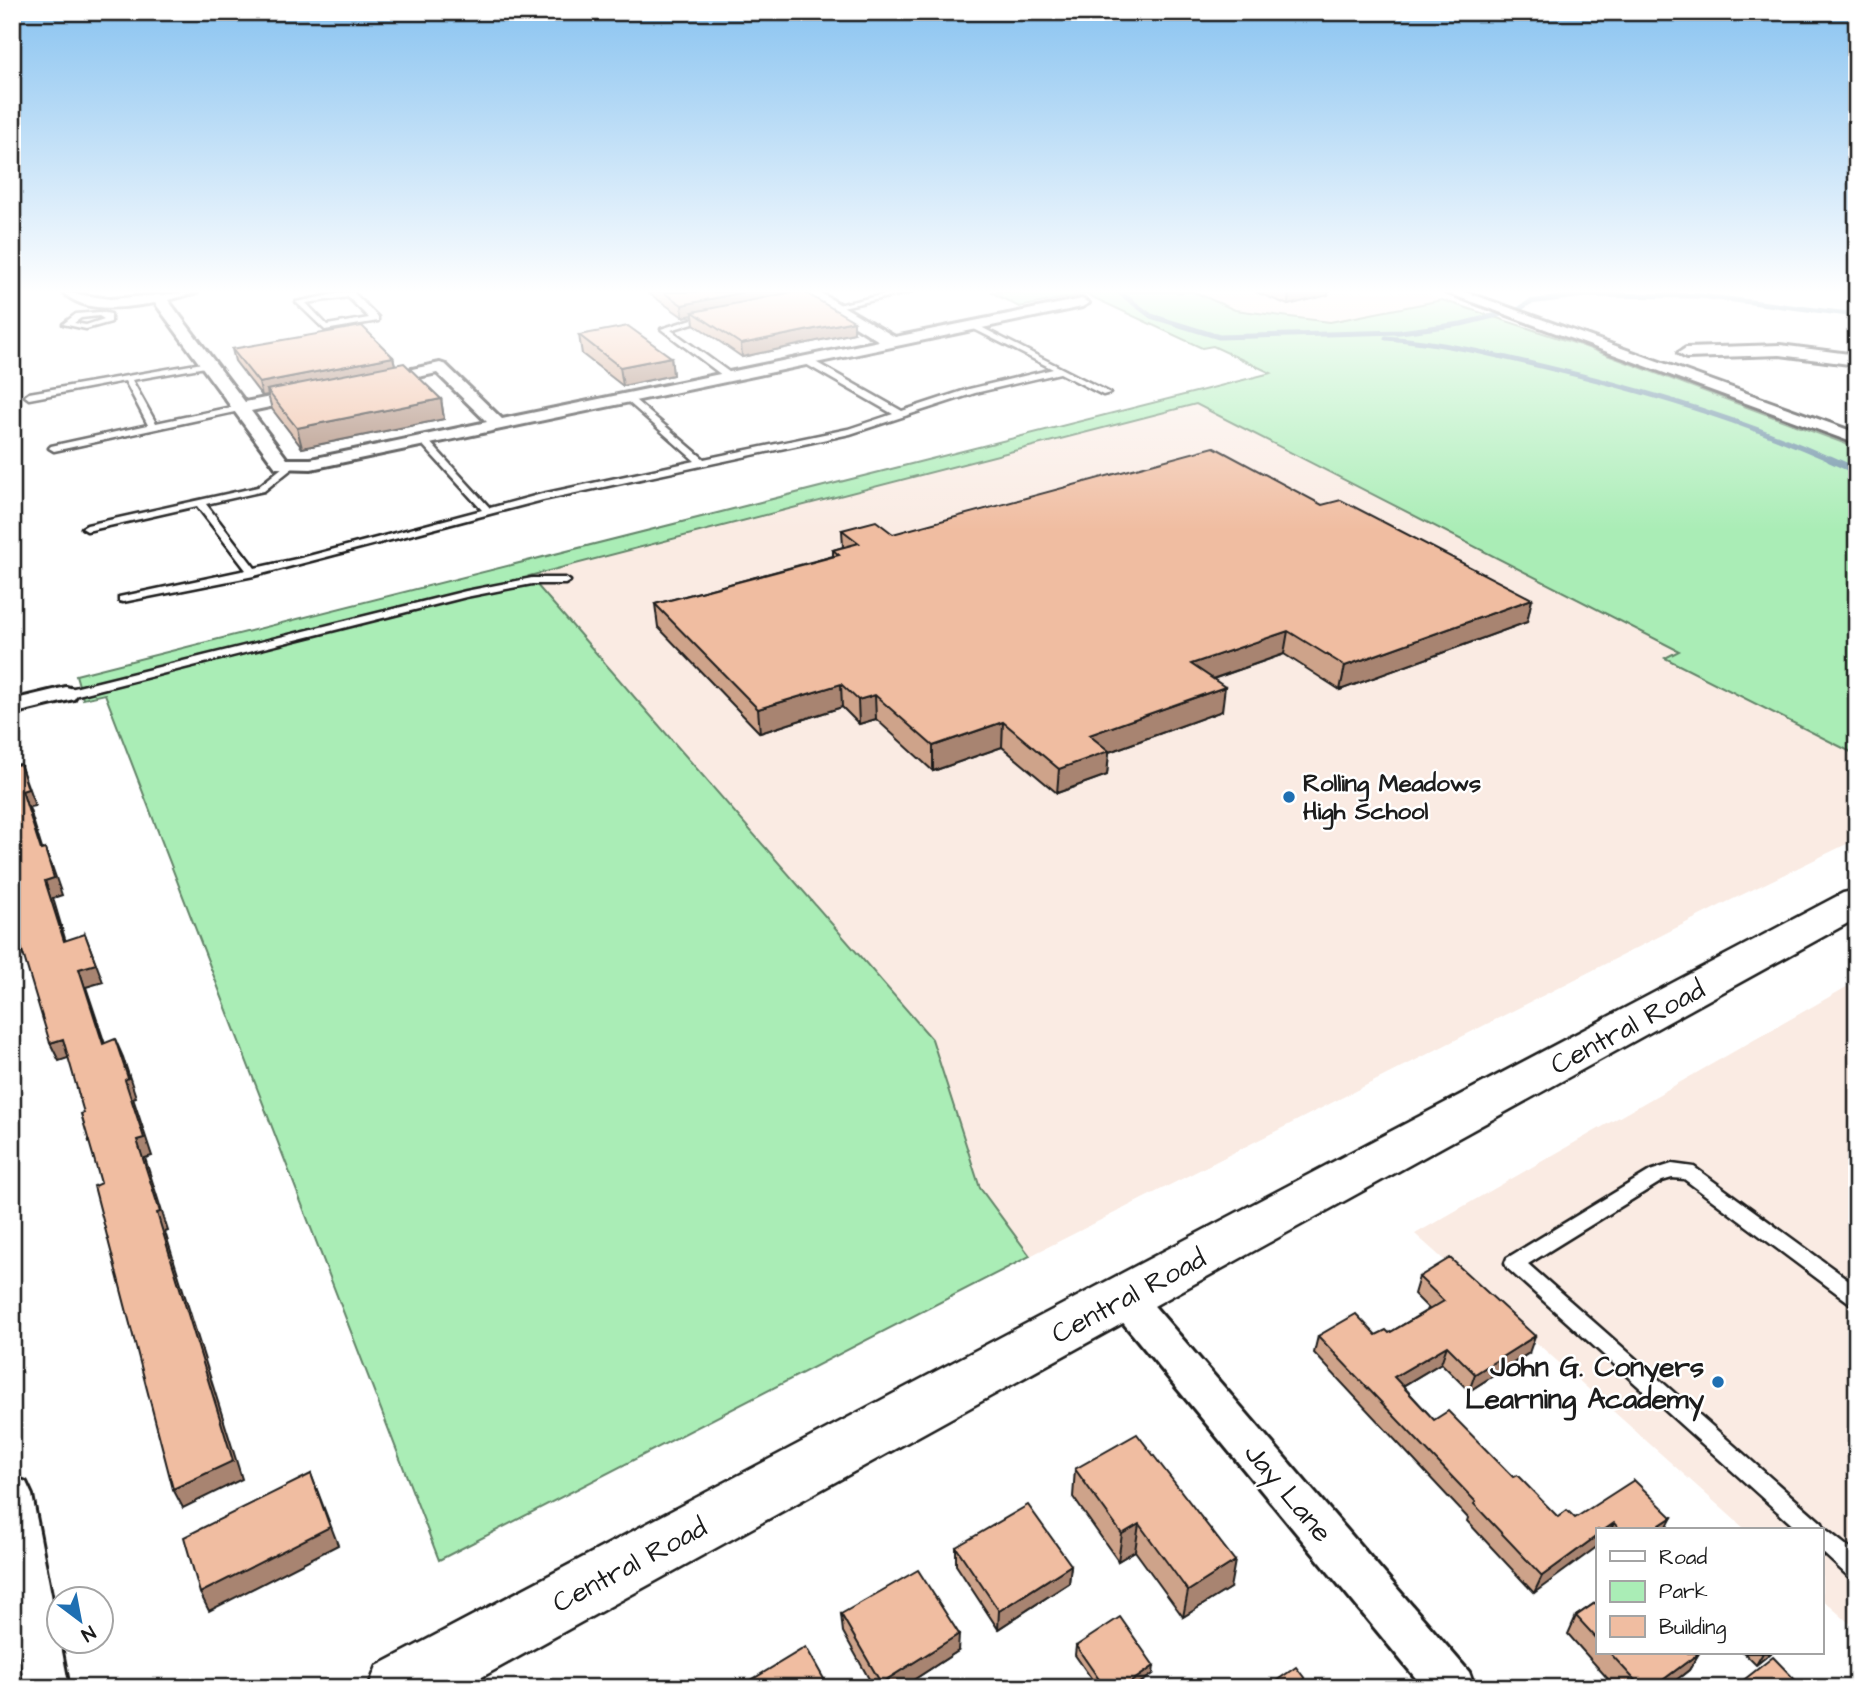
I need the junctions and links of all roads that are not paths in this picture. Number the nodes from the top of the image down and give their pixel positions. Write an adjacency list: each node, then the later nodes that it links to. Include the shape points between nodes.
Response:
1 (166, 371): 12 (lane)
2 (214, 371): 18 (street)
3 (423, 371): 13 (street)
4 (443, 371): 20 (street)
5 (722, 371): 11 (lane)
6 (757, 371): 11 (street)
7 (825, 371): 19 (lane)
8 (1055, 371): 19 (lane)
9 (1064, 371): 15 (lane)
10 (1671, 371): 22 (street)
11 (730, 377): 17 (street)
12 (127, 378): 16 (lane); 21 (lane)
13 (360, 384)
14 (321, 392): 18 (street)
15 (1106, 393)
16 (29, 396)
17 (629, 398): 20 (street); 25 (lane)
18 (241, 408): 21 (lane); 26 (street)
19 (900, 414): 25 (lane, via 850,431)
20 (499, 425): 23 (street)
21 (154, 428): 24 (lane)
22 (1857, 439)
23 (424, 441): 26 (street); 28 (lane)
24 (54, 448)
25 (703, 463): 28 (lane)
26 (287, 465): 27 (lane, via 261,489)
27 (200, 503): 29 (lane); 30 (lane)
28 (487, 510): 30 (lane)
29 (87, 528)
30 (254, 573): 32 (lane)
31 (565, 581): 33 (lane, via 532,581 466,594)
32 (123, 599)
33 (66, 694): 34 (street)
34 (12, 708)
35 (1857, 902): 36 (street, Central Road)
36 (1124, 1297): 43 (street, Central Road); 44 (street, Jay Lane)
37 (1857, 1297): 39 (lane, via 1688,1172 1657,1176 1514,1263)
38 (12, 1494): 42 (street)
39 (1812, 1528)
40 (1824, 1540): 41 (lane)
41 (1857, 1569)
42 (47, 1688)
43 (399, 1688)
44 (1453, 1688)

